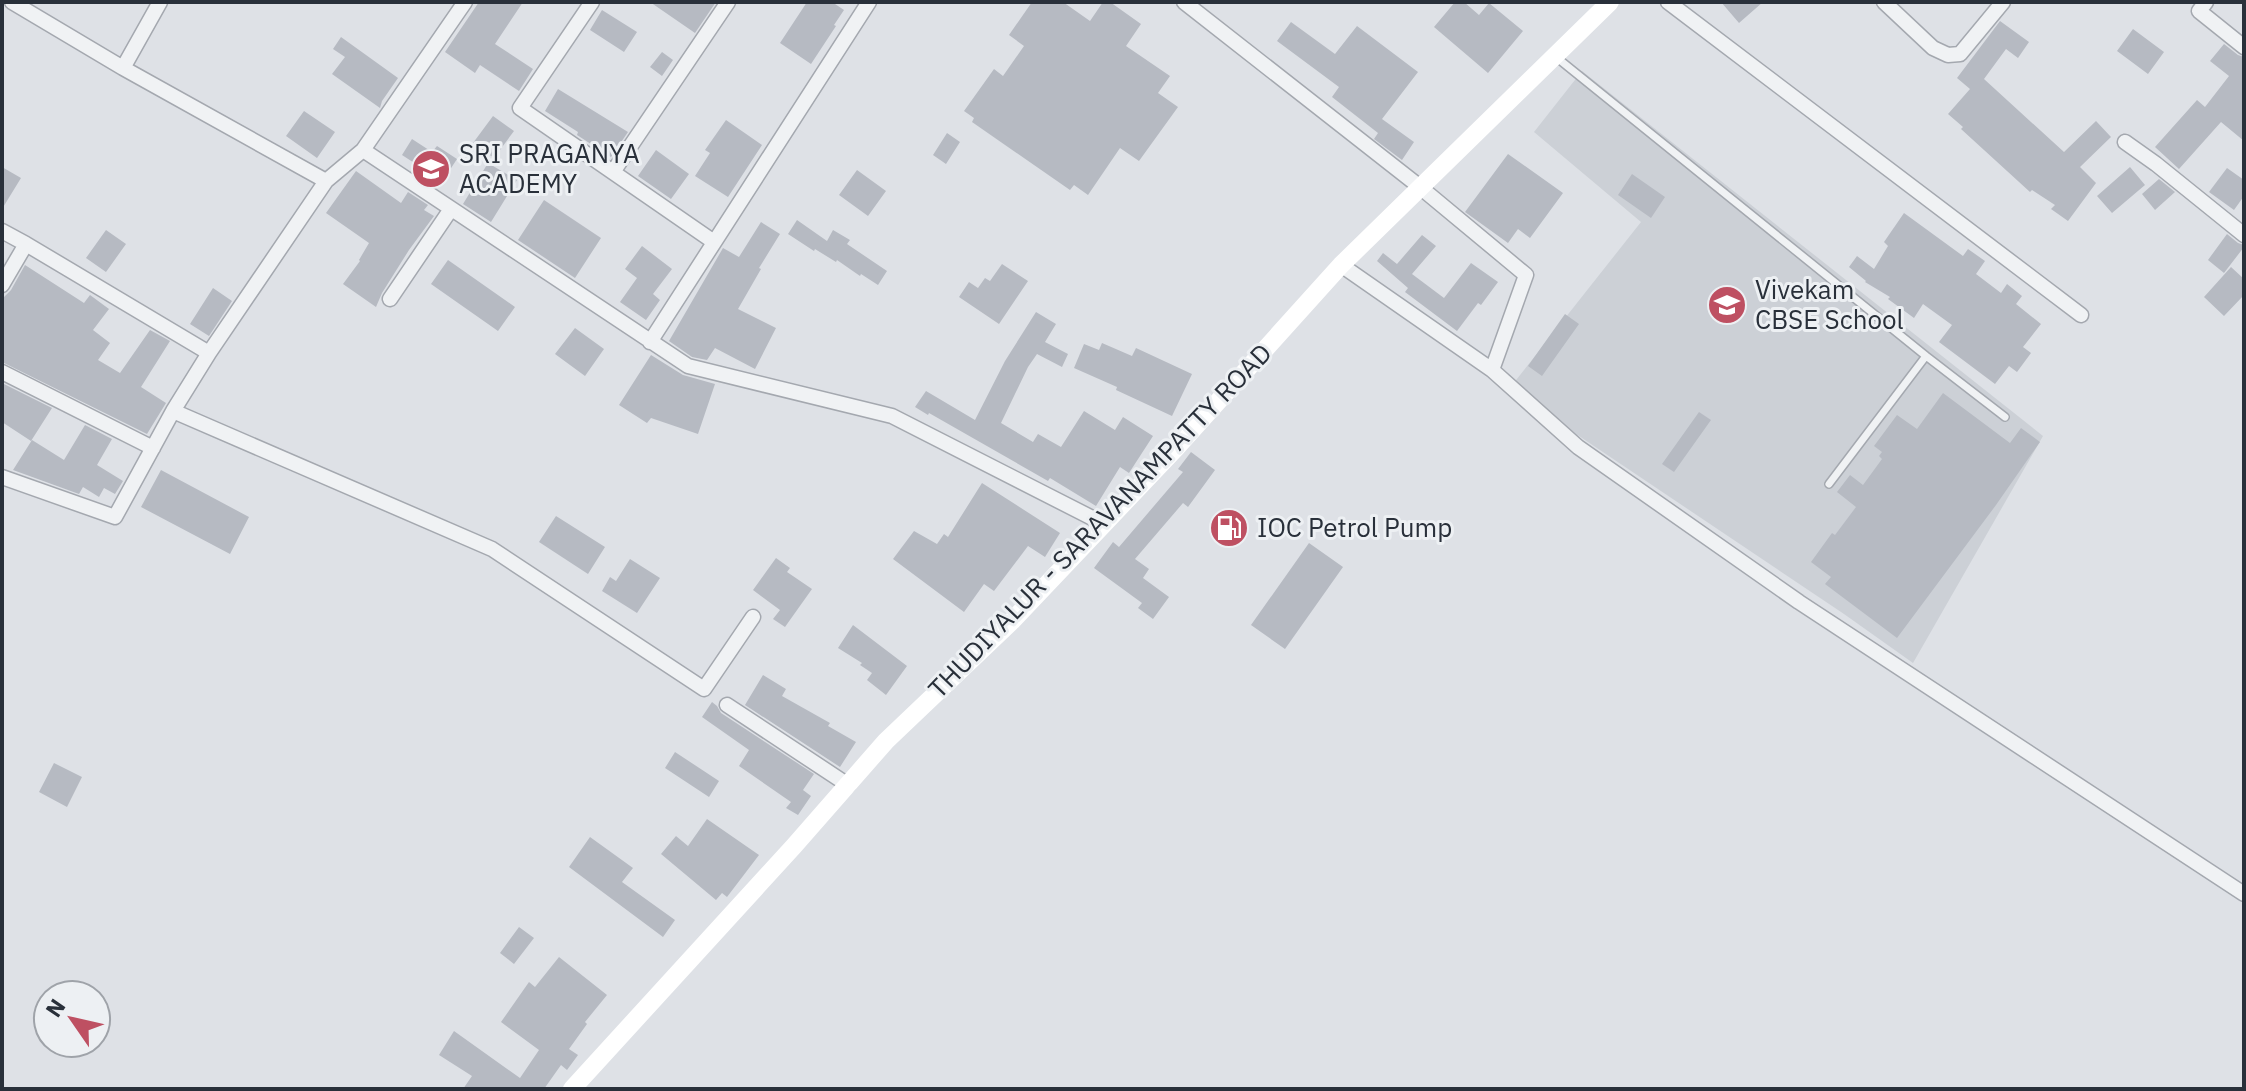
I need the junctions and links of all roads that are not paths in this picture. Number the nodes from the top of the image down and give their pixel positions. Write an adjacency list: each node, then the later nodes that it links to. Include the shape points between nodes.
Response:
1 (12, 2): 14 (street)
2 (41, 2): 14 (street)
3 (160, 2): 17 (street)
4 (465, 2): 19 (street)
5 (592, 2): 20 (street, via 520,108)
6 (728, 2): 20 (street)
7 (869, 2): 26 (street)
8 (1184, 2): 22 (street)
9 (1610, 2): 16 (main road, THUDIYALUR - SARAVANAMPATTY ROAD)
10 (1668, 2): 31 (street)
11 (1884, 2): 12 (street, via 1933,48 1948,55 1960,54)
12 (2003, 2)
13 (2206, 2): 15 (street, via 2199,11)
14 (34, 16): 17 (street)
15 (2244, 47)
16 (1555, 56): 22 (main road, THUDIYALUR - SARAVANAMPATTY ROAD); 34 (lane)
17 (123, 68): 21 (street)
18 (2125, 142): 25 (street)
19 (363, 150): 21 (street); 23 (street)
20 (613, 172): 26 (street)
21 (326, 181): 33 (street)
22 (1420, 187): 28 (main road, THUDIYALUR - SARAVANAMPATTY ROAD); 35 (street, via 1526,275)
23 (451, 209): 30 (street); 32 (street)
24 (2, 231): 27 (street)
25 (2244, 235)
26 (714, 242): 32 (street)
27 (26, 244): 29 (street); 33 (street)
28 (1341, 265): 35 (street); 42 (main road, THUDIYALUR - SARAVANAMPATTY ROAD)
29 (2, 285)
30 (390, 299)
31 (2081, 315)
32 (650, 342): 42 (street, via 688,366 892,416)
33 (209, 353): 37 (street)
34 (1926, 356): 38 (lane); 41 (lane)
35 (1492, 370): 46 (street, via 1578,447 1786,593)
36 (2, 372): 39 (street)
37 (173, 411): 39 (street); 43 (street, via 492,549 704,689)
38 (2005, 417)
39 (153, 448): 40 (street, via 115,517)
40 (2, 477)
41 (1829, 484)
42 (1104, 524): 45 (main road, THUDIYALUR - SARAVANAMPATTY ROAD)
43 (753, 617)
44 (727, 705): 45 (street)
45 (848, 785): 47 (main road, THUDIYALUR - SARAVANAMPATTY ROAD)
46 (2244, 894)
47 (572, 1089)

